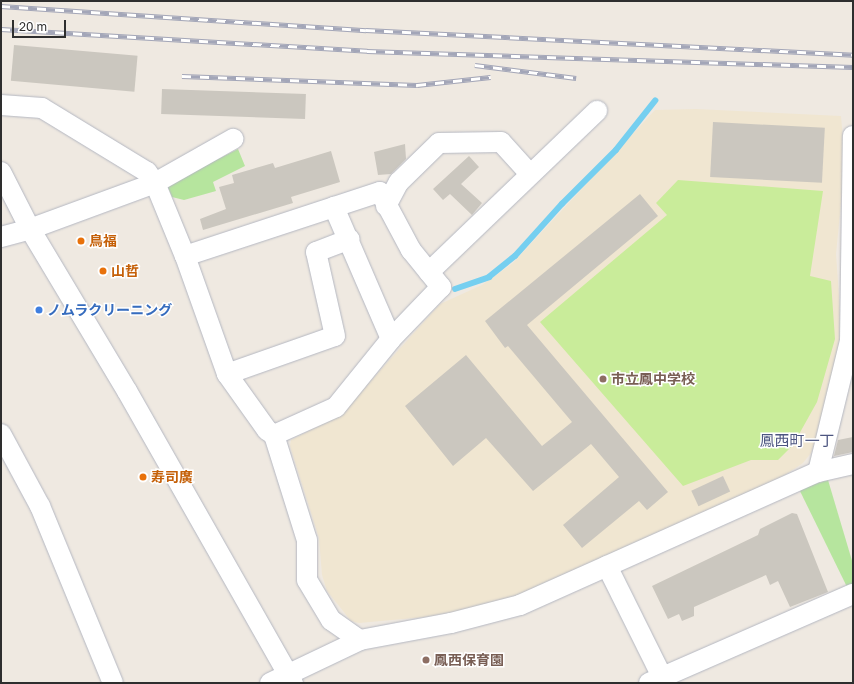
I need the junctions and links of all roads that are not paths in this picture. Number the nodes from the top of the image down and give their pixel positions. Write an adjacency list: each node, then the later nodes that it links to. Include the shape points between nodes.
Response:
1 (1, 105): 7 (street, via 42,108 147,172)
2 (597, 112): 6 (street)
3 (853, 136): 20 (street, via 850,341)
4 (233, 139): 7 (street)
5 (1, 172): 10 (street)
6 (530, 174): 8 (street, via 501,142 439,143 399,182); 14 (street)
7 (155, 183): 10 (street); 13 (street)
8 (386, 206): 9 (street, via 380,192); 14 (street, via 411,250)
9 (334, 207): 12 (street); 13 (street)
10 (30, 229): 11 (street); 24 (street)
11 (1, 237)
12 (350, 239): 15 (street); 16 (street, via 316,252 335,336)
13 (185, 256): 16 (street)
14 (429, 272): 15 (street, via 441,287)
15 (391, 339): 18 (street, via 336,407)
16 (227, 374): 18 (street, via 267,430)
17 (1, 434): 26 (street, via 40,506)
18 (274, 435): 23 (street, via 307,540 307,580 331,620)
19 (853, 464): 20 (street)
20 (818, 472): 21 (street)
21 (607, 566): 23 (street, via 520,605 451,623); 25 (street)
22 (853, 594): 25 (street)
23 (360, 640): 24 (street)
24 (292, 678): 27 (street)
25 (658, 681)
26 (113, 683)
27 (270, 683)

